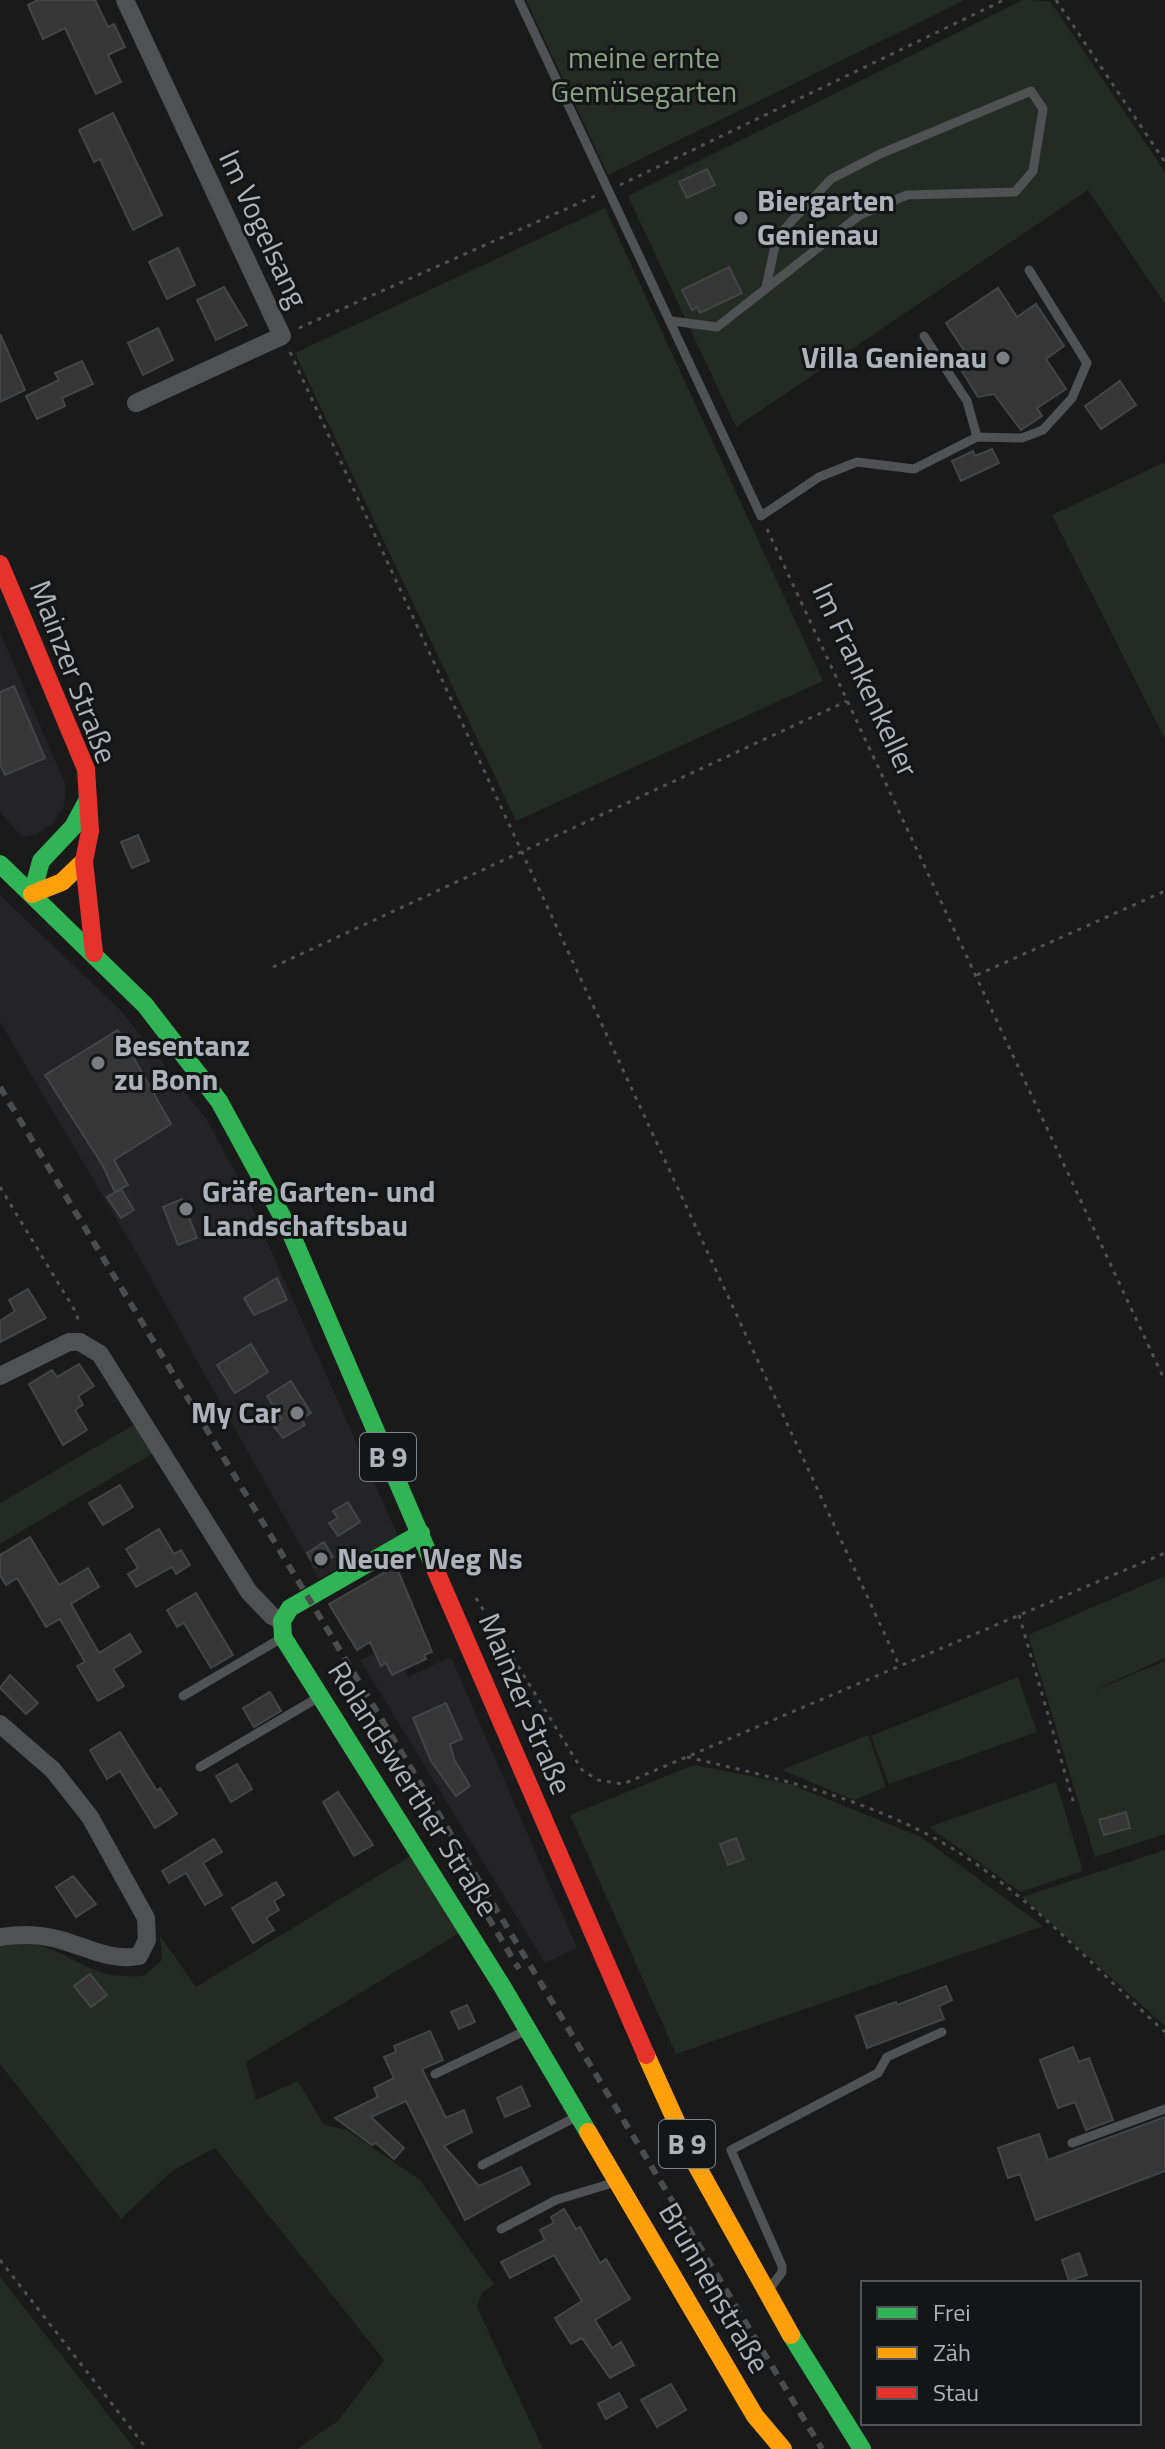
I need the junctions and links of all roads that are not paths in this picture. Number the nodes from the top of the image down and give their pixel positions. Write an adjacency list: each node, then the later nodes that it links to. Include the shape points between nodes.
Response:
1 (125, 0): 7 (street, Im Vogelsang, via 282,336)
2 (519, 0): 5 (lane)
3 (1029, 270): 8 (lane, via 1087,363 1072,398 1043,430 1022,438)
4 (766, 287): 4 (lane, via 777,237 831,179 1031,91 1043,109 1033,171 1015,192 907,195 860,215); 5 (lane, via 717,327)
5 (672, 321): 8 (lane, via 761,516 819,477 857,462 914,469)
6 (924, 336): 8 (lane, via 967,401)
7 (136, 403)
8 (977, 437)
9 (0, 564): 10 (main road, Mainzer Straße, via 73,733 86,769)
10 (87, 801): 11 (main road, Mainzer Straße, via 90,831); 13 (main road, Mainzer Straße, via 73,827 41,861)
11 (84, 861): 13 (main road, via 62,882); 14 (main road, Mainzer Straße)
12 (0, 864): 13 (main road, B 9)
13 (32, 894): 14 (main road, Mainzer Straße / B 9)
14 (94, 953): 16 (main road, Mainzer Straße / B 9, via 165,1029 218,1099 255,1163 289,1229)
15 (0, 1376): 17 (street, Rolandswerther Straße, via 57,1345 80,1342 100,1354 249,1592)
16 (421, 1533): 17 (main road, via 290,1608); 33 (main road, Mainzer Straße / B 9, via 630,2021 693,2159)
17 (283, 1629): 18 (lane); 19 (main road, Rolandswerther Straße)
18 (183, 1696)
19 (322, 1696): 21 (lane); 23 (main road, Rolandswerther Straße)
20 (0, 1724): 22 (street, via 53,1770 90,1817 146,1918 147,1940 139,1956 119,1960 29,1933)
21 (200, 1767)
22 (0, 1937)
23 (502, 1986): 24 (main road, Brunnenstraße)
24 (528, 2030): 26 (lane); 28 (main road, Brunnenstraße)
25 (942, 2032): 33 (lane, via 887,2057 878,2073 731,2150 782,2266)
26 (435, 2074)
27 (1165, 2109): 29 (lane)
28 (580, 2116): 30 (lane); 31 (main road, Brunnenstraße)
29 (1072, 2143)
30 (482, 2165)
31 (619, 2181): 32 (lane, via 556,2200); 34 (main road, Brunnenstraße, via 755,2416)
32 (501, 2229)
33 (766, 2294): 35 (main road, Mainzer Straße / B 9)
34 (783, 2449)
35 (862, 2449)

